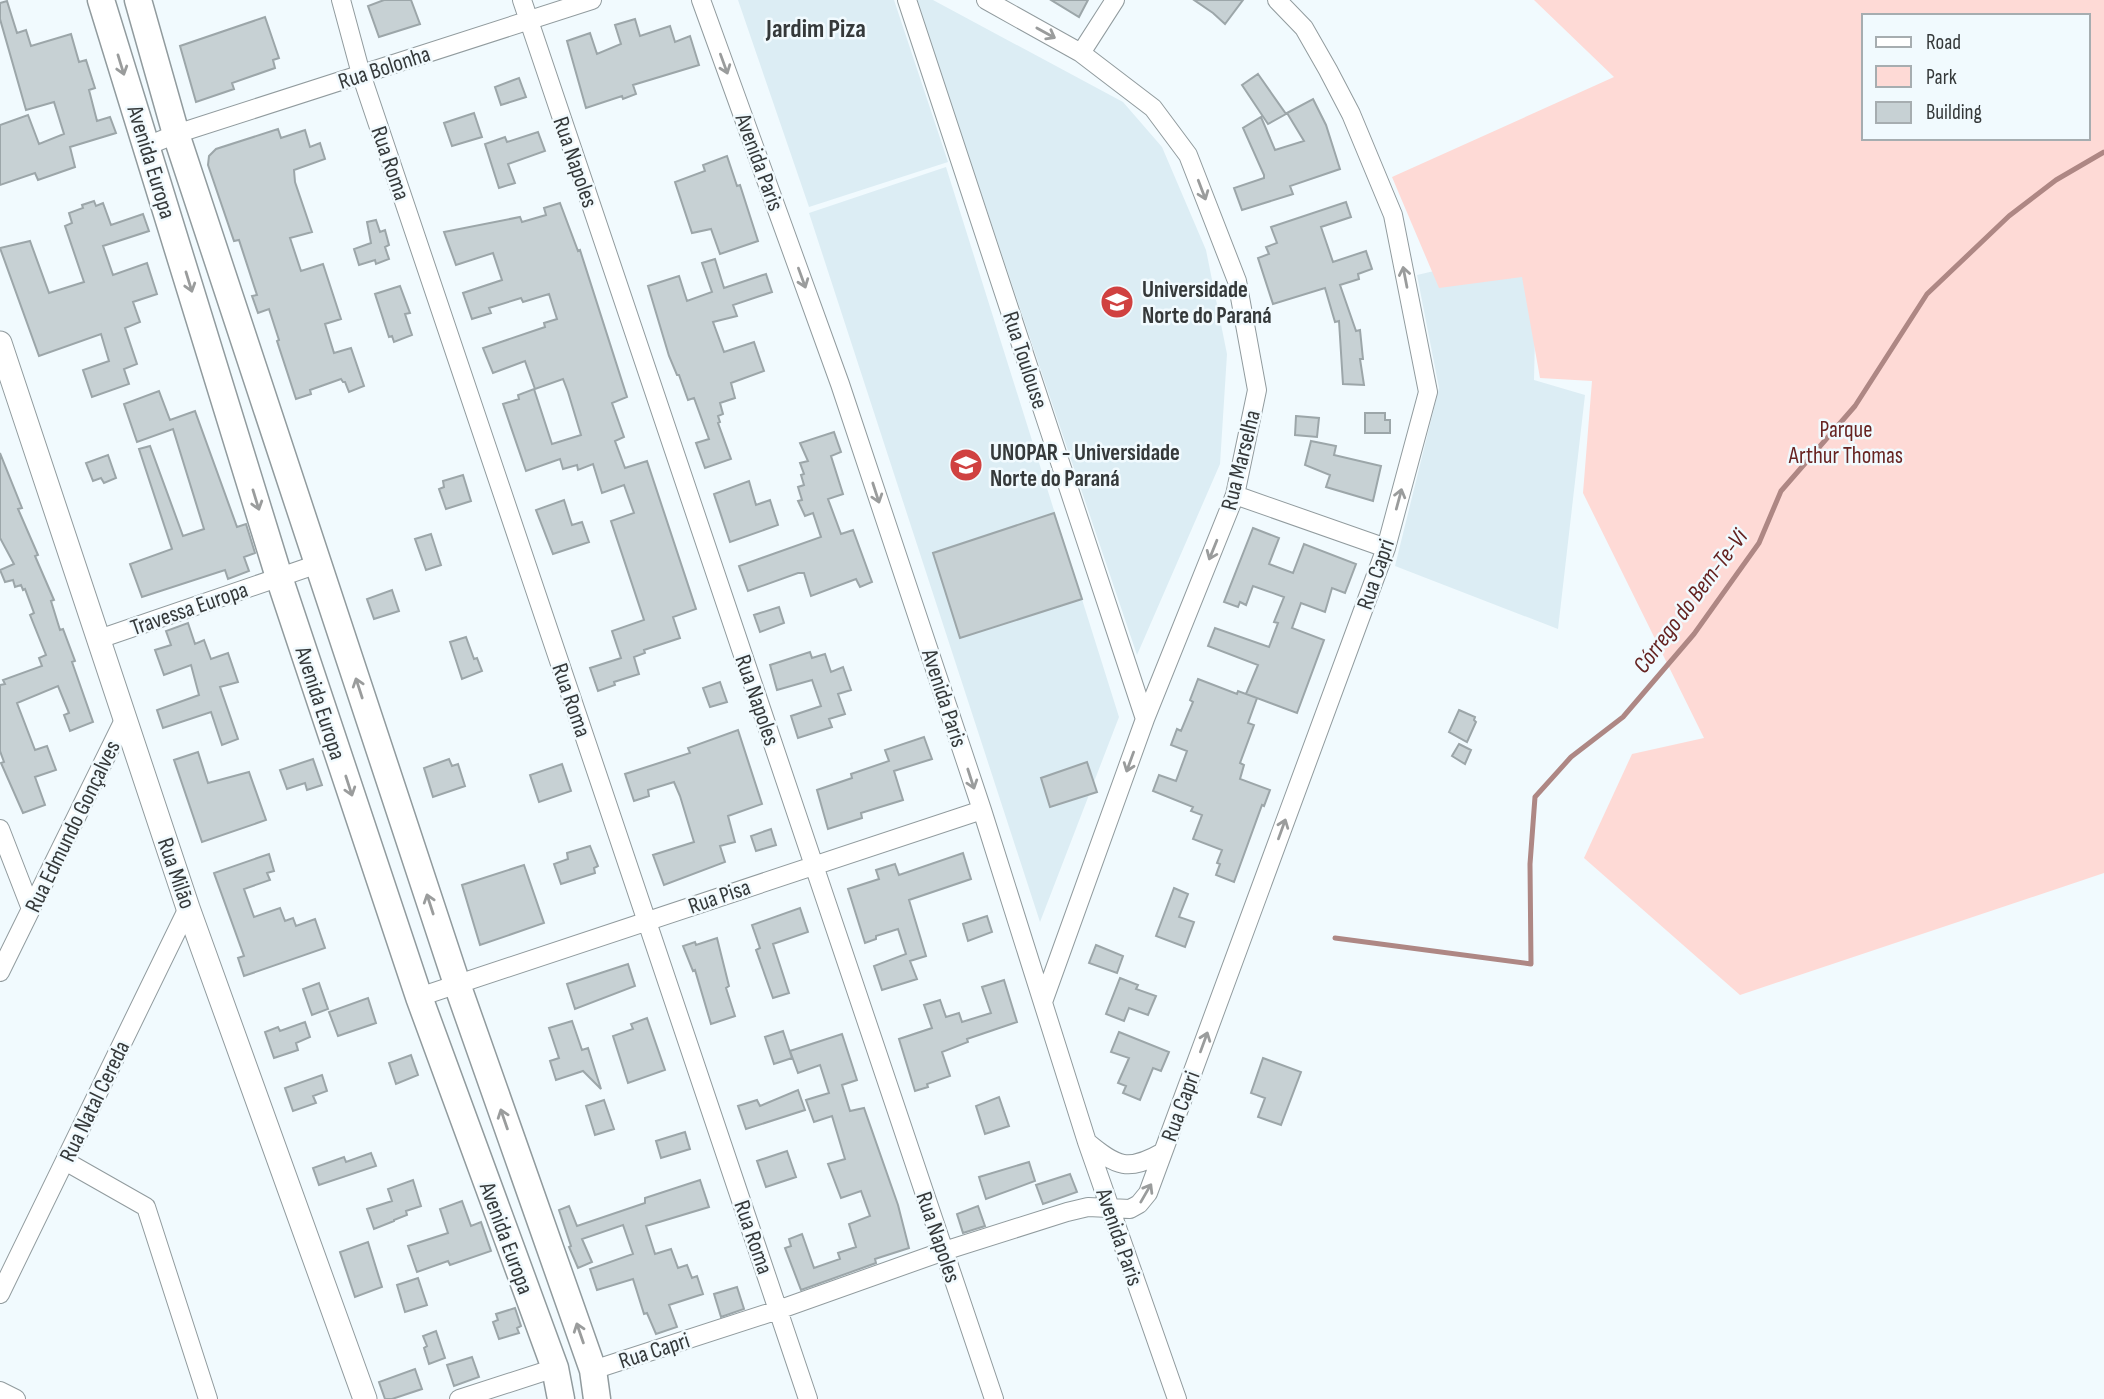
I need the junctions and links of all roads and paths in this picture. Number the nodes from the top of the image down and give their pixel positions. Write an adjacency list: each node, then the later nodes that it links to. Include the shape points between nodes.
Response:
1 (101, 0): 15 (main road, Avenida Europa, one-way to 15)
2 (138, 0): 14 (main road, Avenida Europa)
3 (341, 0): 13 (street, Rua Roma)
4 (523, 0): 11 (street, Rua Napoles)
5 (592, 0): 11 (street, Rua Bolonha)
6 (701, 0): 24 (street, Avenida Paris, one-way to 24, via 840,384)
7 (907, 0): 23 (street, Rua Toulouse)
8 (986, 0): 12 (street, Rua Marselha, one-way to 12)
9 (1115, 0): 12 (street)
10 (1277, 0): 18 (street, Rua Capri, one-way to 10, via 1428,392 1393,215 1328,70 1304,28)
11 (528, 20): 13 (street, Rua Bolonha); 26 (street, Rua Napoles)
12 (1082, 53): 17 (street, Rua Marselha, one-way to 17, via 1153,108 1188,155 1237,281 1257,390)
13 (361, 74): 14 (street, Rua Bolonha); 29 (street, Rua Roma)
14 (176, 134): 15 (street, Rua Bolonha); 19 (main road, Avenida Europa)
15 (147, 146): 20 (main road, Avenida Europa, one-way to 20)
16 (0, 343): 21 (street, Rua Milão)
17 (1235, 495): 18 (street); 23 (street, Rua Marselha, one-way to 23)
18 (1386, 548): 35 (street, Rua Capri, one-way to 18)
19 (318, 564): 20 (street, Travessa Europa); 31 (main road, Avenida Europa, one-way to 19)
20 (279, 577): 21 (street, Travessa Europa); 32 (main road, Avenida Europa, one-way to 32)
21 (99, 639): 22 (street, Rua Milão)
22 (125, 718): 27 (street, Rua Milão); 28 (street, Rua Edmundo Gonçalves)
23 (1145, 719): 33 (street, Rua Marselha, one-way to 33)
24 (982, 810): 26 (street, Rua Pisa); 33 (street, Avenida Paris)
25 (0, 829): 28 (street)
26 (814, 865): 29 (street, Rua Pisa); 38 (street, Rua Napoles)
27 (188, 908): 36 (street, Rua Natal Cereda); 46 (street, Rua Milão)
28 (31, 909): 30 (street, Rua Edmundo Gonçalves)
29 (647, 921): 31 (street, Rua Pisa); 40 (street, Rua Roma)
30 (0, 972)
31 (457, 984): 32 (street, Rua Pisa); 42 (main road, Avenida Europa, one-way to 31)
32 (419, 997): 41 (main road, Avenida Europa)
33 (1043, 1002): 34 (street, Avenida Paris)
34 (1087, 1142): 35 (street, Rua Capri, via 1120,1165 1134,1165); 37 (street, Avenida Paris)
35 (1164, 1152): 37 (street, Rua Capri, one-way to 35, via 1123,1210 1139,1204 1148,1194)
36 (65, 1161): 39 (street, Rua Natal Cereda); 45 (street, via 146,1207)
37 (1108, 1207): 38 (street, Rua Capri, via 1067,1212); 52 (street, Avenida Paris)
38 (944, 1251): 40 (street, Rua Capri); 51 (street, Rua Napoles)
39 (0, 1294)
40 (778, 1310): 42 (street, Rua Capri); 50 (street, Rua Roma)
41 (555, 1368): 47 (street); 48 (main road, Avenida Europa)
42 (593, 1370): 49 (main road, Avenida Europa)
43 (0, 1391): 44 (street)
44 (16, 1399)
45 (208, 1399)
46 (365, 1399)
47 (459, 1399)
48 (562, 1399)
49 (597, 1399)
50 (808, 1399)
51 (994, 1399)
52 (1177, 1399)

